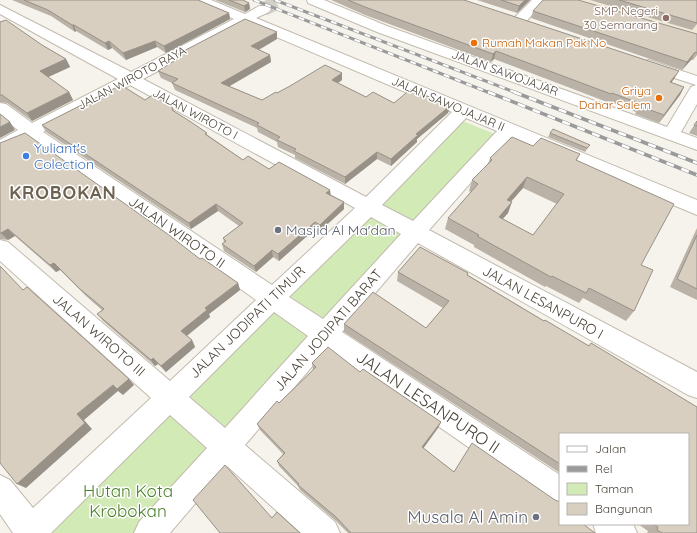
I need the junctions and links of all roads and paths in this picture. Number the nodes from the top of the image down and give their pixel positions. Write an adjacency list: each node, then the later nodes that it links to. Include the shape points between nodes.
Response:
1 (200, 0): 7 (street, JALAN SAWOJAJAR II)
2 (313, 0): 18 (street, JALAN SAWOJAJAR, via 382,29)
3 (539, 0): 8 (street)
4 (0, 9): 11 (street, JALAN WIROTO I)
5 (264, 9): 7 (street, JALAN WIROTO RAYA)
6 (504, 16): 8 (street)
7 (245, 19): 11 (street, JALAN WIROTO RAYA); 15 (street, JALAN SAWOJAJAR II)
8 (519, 21): 9 (street)
9 (534, 26)
10 (638, 61): 12 (street)
11 (129, 79): 17 (street, JALAN WIROTO RAYA); 21 (street, JALAN WIROTO I)
12 (697, 81)
13 (697, 90): 18 (street)
14 (0, 108): 17 (street, JALAN WIROTO II)
15 (464, 110): 16 (street, JALAN SAWOJAJAR II); 21 (street, JALAN JODIPATI TIMUR)
16 (508, 129): 22 (street, JALAN SAWOJAJAR II); 24 (street, JALAN JODIPATI BARAT)
17 (32, 130): 20 (street, JALAN WIROTO RAYA); 26 (street, JALAN WIROTO II)
18 (671, 134): 19 (street, JALAN SAWOJAJAR)
19 (697, 144)
20 (0, 147)
21 (368, 207): 23 (street, JALAN WIROTO I); 26 (street, JALAN JODIPATI TIMUR)
22 (697, 208)
23 (390, 218): 24 (street, JALAN LESANPURO I)
24 (415, 232): 28 (street, JALAN JODIPATI BARAT); 29 (street, JALAN LESANPURO I)
25 (0, 248): 30 (street, JALAN WIROTO III)
26 (272, 298): 27 (street, JALAN WIROTO II); 30 (street, JALAN JODIPATI TIMUR)
27 (296, 313): 28 (street, JALAN LESANPURO II)
28 (326, 333): 31 (street, JALAN JODIPATI BARAT); 33 (street, JALAN LESANPURO II)
29 (697, 386)
30 (170, 397): 31 (street, JALAN WIROTO III); 35 (street, JALAN JODIPATI TIMUR)
31 (226, 446): 36 (street, JALAN JODIPATI BARAT); 37 (street, JALAN WIROTO III)
32 (0, 490): 35 (street)
33 (559, 491)
34 (609, 525): 38 (street)
35 (32, 532)
36 (150, 533)
37 (324, 533)
38 (621, 533)

